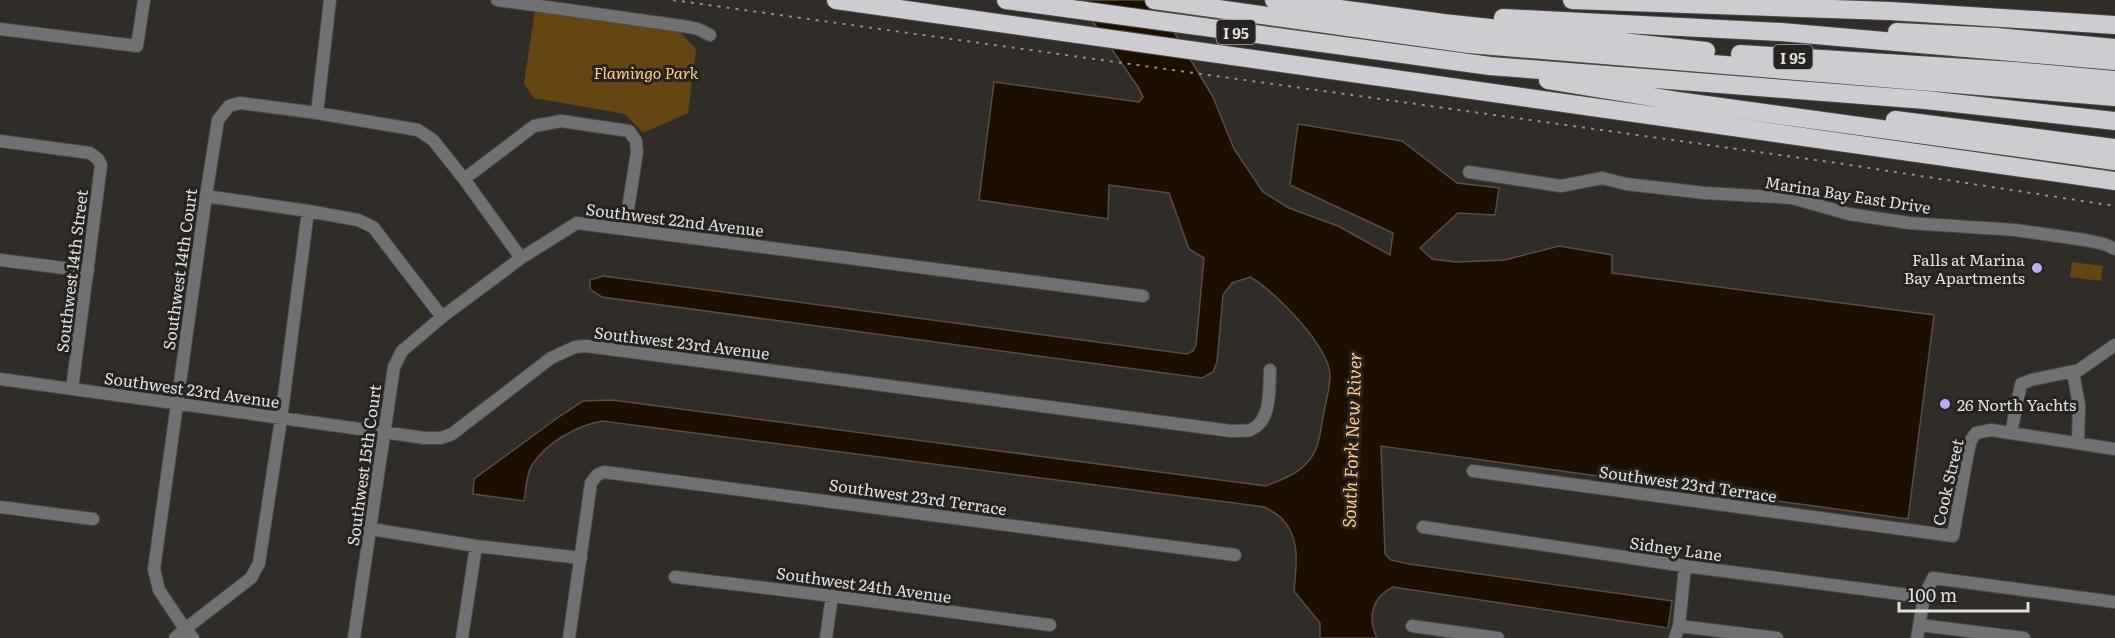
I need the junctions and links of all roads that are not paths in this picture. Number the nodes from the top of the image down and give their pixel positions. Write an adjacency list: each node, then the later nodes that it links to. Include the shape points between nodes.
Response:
1 (144, 0): 13 (street, via 137,46)
2 (330, 0): 24 (street)
3 (497, 0): 15 (street, via 689,27)
4 (836, 0): 31 (highway)
5 (1006, 0): 16 (highway, I 95)
6 (1072, 0): 16 (highway)
7 (1154, 0): 16 (highway)
8 (1274, 0): 16 (highway, via 1398,17 1451,14)
9 (1572, 0): 10 (highway)
10 (1890, 11): 11 (highway, via 1934,6); 12 (highway)
11 (2115, 13)
12 (2115, 25)
13 (0, 29)
14 (1781, 32): 16 (highway, via 1584,24); 17 (highway, via 1965,34); 18 (highway)
15 (710, 35)
16 (1470, 41): 19 (highway, I 95); 20 (highway, I 95, via 1726,52); 21 (highway); 23 (highway, via 1497,60 1936,93)
17 (2115, 48)
18 (2115, 61)
19 (1490, 66): 22 (highway, via 1571,85); 25 (highway, I 95, via 1915,99)
20 (2115, 80)
21 (2115, 97)
22 (1729, 108): 27 (highway, via 1918,122); 28 (highway)
23 (2115, 111)
24 (317, 113): 30 (street, via 418,130 433,140); 32 (street, Southwest 14th Court, via 240,103 229,106 218,120)
25 (2115, 121)
26 (0, 141): 38 (street, Southwest 14th Street, via 90,153 98,159 101,165)
27 (2115, 148)
28 (2115, 161)
29 (1469, 172): 35 (street, Marina Bay East Drive, via 1560,186 1602,178 1695,192 1792,198 1849,214 1909,223 2015,230 2085,240)
30 (464, 178): 34 (street, via 534,126 561,121 629,131 637,152); 36 (street)
31 (2115, 181)
32 (206, 196): 33 (street); 46 (street, Southwest 14th Court)
33 (308, 211): 40 (street, via 358,220 373,227); 47 (street)
34 (625, 228): 36 (street, Southwest 22nd Avenue, via 577,223); 39 (street, Southwest 22nd Avenue)
35 (2115, 249)
36 (520, 258): 40 (street, Southwest 22nd Avenue)
37 (0, 260): 38 (street)
38 (88, 271): 45 (street, Southwest 14th Street)
39 (1143, 296)
40 (442, 317): 49 (street, Southwest 15th Court, via 402,351 394,367)
41 (2115, 345): 43 (street)
42 (1270, 370): 49 (street, Southwest 23rd Avenue, via 1268,404 1262,421 1251,429 1231,431 586,346 551,358 452,434 424,438)
43 (2073, 372): 48 (street, via 2021,384); 50 (street, via 2079,405)
44 (0, 379): 45 (street, Southwest 23rd Avenue)
45 (72, 389): 46 (street, Southwest 23rd Avenue)
46 (177, 403): 47 (street, Southwest 23rd Avenue); 70 (street, Southwest 14th Court, via 154,569 159,590)
47 (280, 419): 49 (street, Southwest 23rd Avenue); 70 (street, via 259,563 251,578)
48 (2012, 429): 50 (street); 56 (street, Cook Street, via 1976,434 1971,440 1953,536)
49 (385, 432): 57 (street, Southwest 15th Court)
50 (2078, 443): 51 (street)
51 (2115, 449)
52 (1473, 471): 56 (street, Southwest 23rd Terrace)
53 (0, 507): 54 (street)
54 (93, 519)
55 (1423, 527): 61 (street, Sidney Lane)
56 (1898, 528)
57 (371, 529): 58 (street); 72 (street, Southwest 15th Court)
58 (476, 546): 60 (street); 73 (street)
59 (1235, 555): 60 (street, Southwest 23rd Terrace, via 604,472 591,483)
60 (581, 558): 74 (street)
61 (1685, 566): 64 (street, Sidney Lane); 68 (street)
62 (675, 577): 63 (street, Southwest 24th Avenue)
63 (832, 596): 66 (street, Southwest 24th Avenue); 75 (street)
64 (1924, 597): 65 (street, via 1933,578); 69 (street)
65 (2115, 603)
66 (1050, 625)
67 (1412, 626): 76 (street)
68 (1677, 632): 77 (street)
69 (1918, 632): 78 (street)
70 (189, 634): 71 (street)
71 (175, 638)
72 (354, 638)
73 (462, 638)
74 (569, 638)
75 (826, 638)
76 (1498, 638)
77 (1778, 638)
78 (2024, 638)

